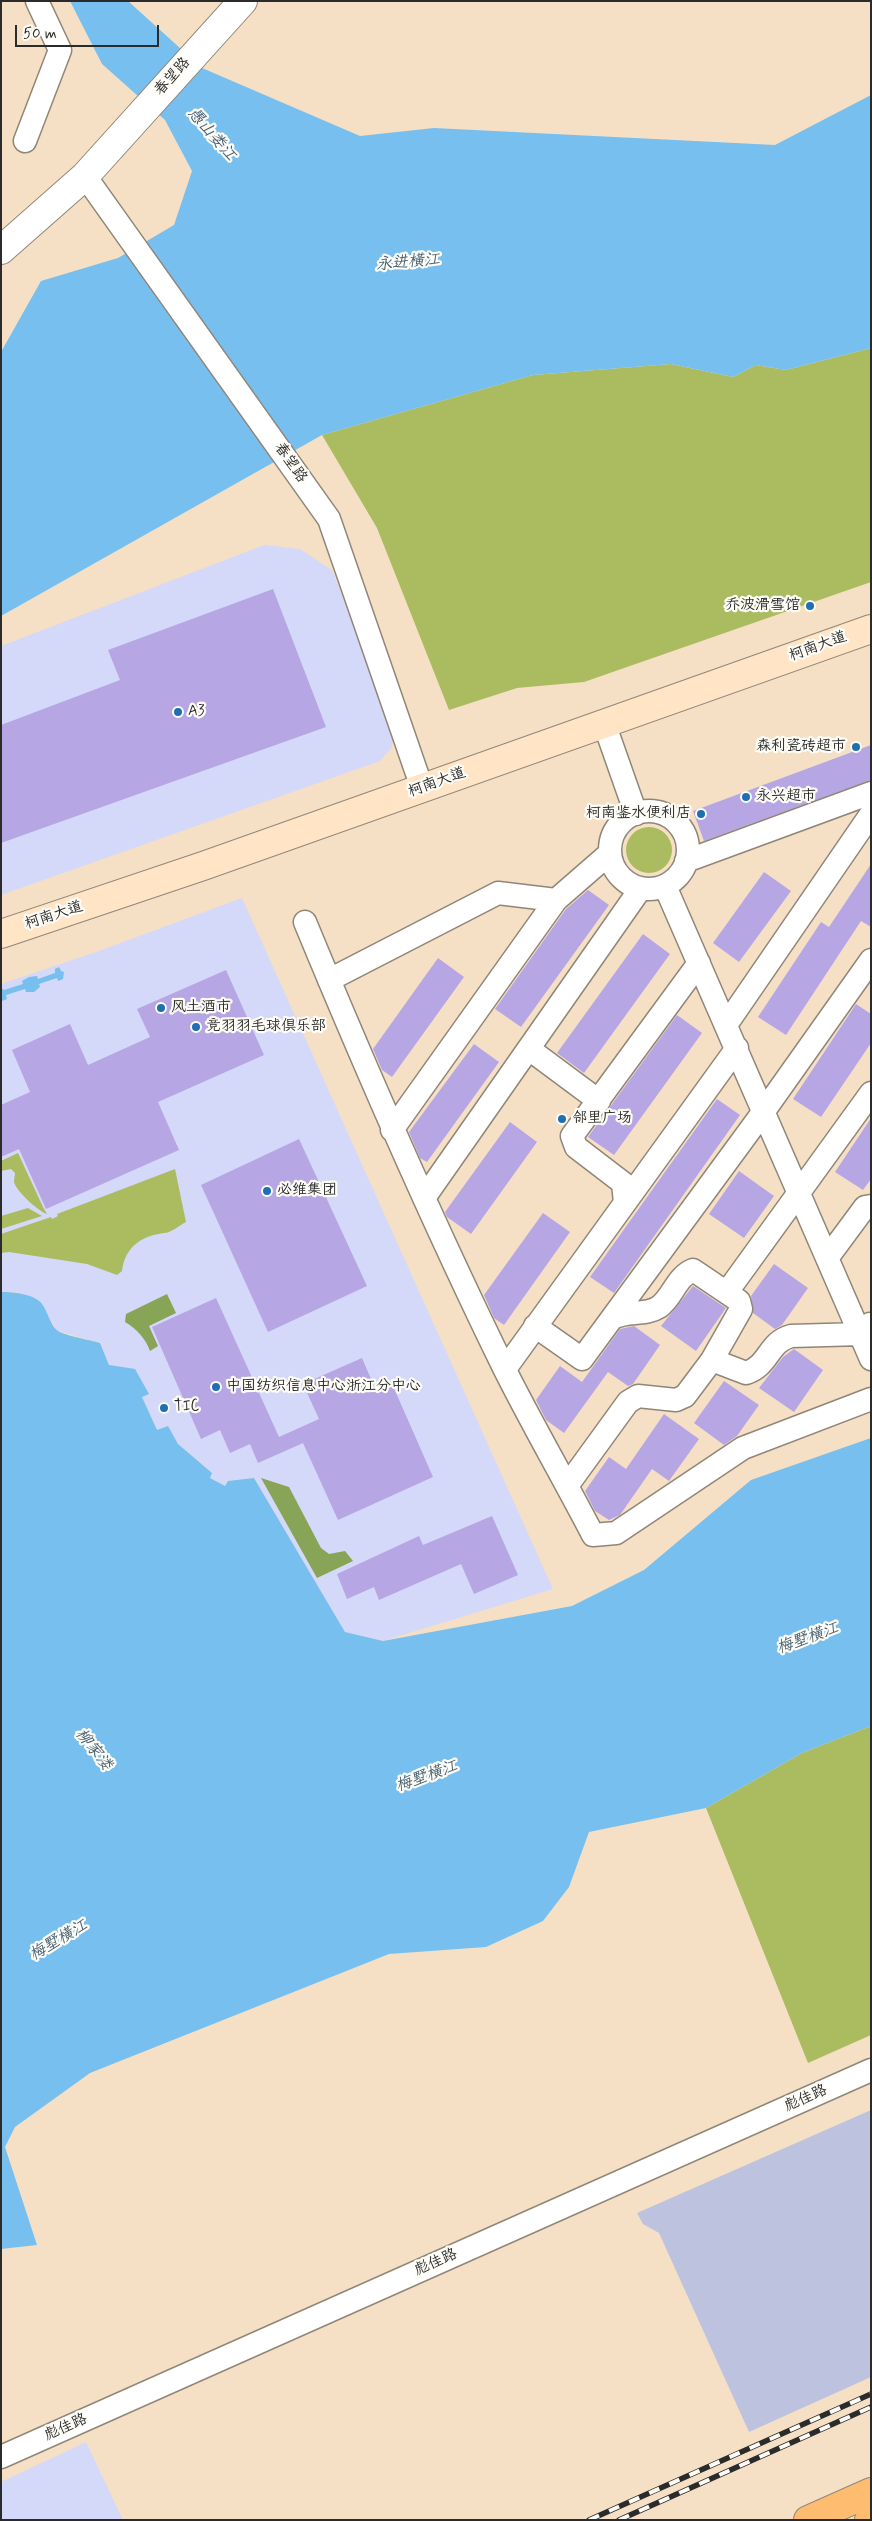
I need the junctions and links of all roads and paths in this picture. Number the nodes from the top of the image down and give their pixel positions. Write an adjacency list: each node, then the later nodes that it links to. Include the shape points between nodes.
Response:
1 (36, 1): 3 (street, via 60,50)
2 (243, 1): 4 (street, 春望路)
3 (25, 141)
4 (85, 176): 5 (street, 春望路); 8 (street, 春望路, via 329,519)
5 (1, 250)
6 (871, 629): 7 (main road, 柯南大道)
7 (604, 723): 8 (main road, 柯南大道); 10 (street)
8 (422, 788): 18 (main road, 柯南大道)
9 (871, 793): 13 (street)
10 (636, 814): 12 (street, via 616,829); 13 (street, via 660,812 675,822 686,837)
11 (871, 814): 22 (street)
12 (610, 853): 15 (street, via 620,876); 16 (street)
13 (686, 861): 14 (street, via 674,880)
14 (665, 886): 15 (street); 20 (street)
15 (641, 888): 24 (street)
16 (556, 900): 21 (street, via 498,893); 28 (street)
17 (305, 922): 21 (street)
18 (1, 934)
19 (871, 960): 27 (street)
20 (699, 963): 22 (street); 26 (street)
21 (329, 980): 28 (street)
22 (726, 1025): 23 (street)
23 (737, 1048): 27 (street); 31 (street)
24 (530, 1050): 26 (street); 30 (street)
25 (871, 1092): 29 (street)
26 (599, 1101): 31 (street, via 572,1136 576,1147 623,1183)
27 (764, 1111): 29 (street); 35 (street)
28 (392, 1130): 30 (street)
29 (800, 1192): 33 (street); 34 (street)
30 (424, 1198): 40 (street)
31 (625, 1203): 36 (street)
32 (871, 1206): 33 (street, via 865,1208)
33 (828, 1257): 37 (street)
34 (727, 1292): 35 (street, via 693,1270 685,1273 660,1306); 39 (street, via 738,1301 741,1309)
35 (613, 1318): 36 (street, via 582,1359)
36 (536, 1326): 40 (street)
37 (866, 1329): 38 (street); 39 (street, via 780,1338 757,1370 746,1373)
38 (871, 1359)
39 (712, 1360): 42 (street, via 685,1396 676,1400 638,1396 628,1402)
40 (505, 1368): 42 (street)
41 (871, 1399): 42 (street, via 743,1448 616,1533 593,1535)
42 (568, 1486)
43 (871, 2070): 44 (street, 彪佳路)
44 (1, 2457)
45 (871, 2492): 46 (main road)
46 (808, 2520)

